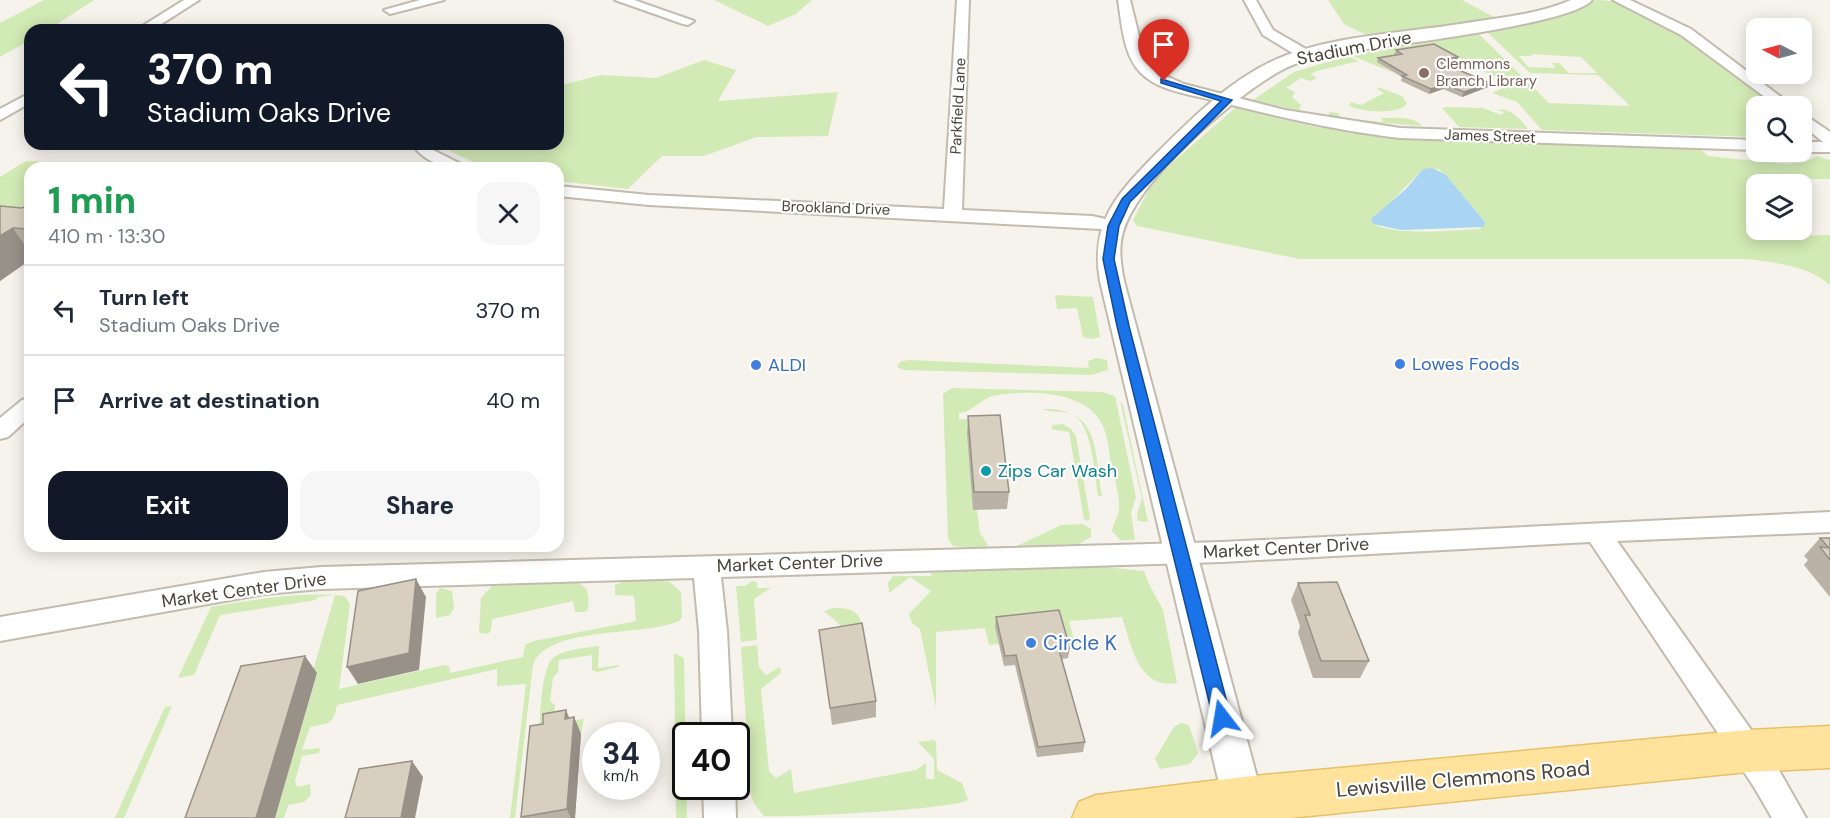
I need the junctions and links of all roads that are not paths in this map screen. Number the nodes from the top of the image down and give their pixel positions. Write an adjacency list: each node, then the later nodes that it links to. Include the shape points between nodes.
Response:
1 (193, 0): 11 (street)
2 (380, 0): 3 (street, via 391,16)
3 (438, 0)
4 (621, 0): 10 (street)
5 (963, 0): 25 (street, Parkfield Lane)
6 (1124, 0): 14 (street, James Street, via 1136,53 1145,69 1177,86)
7 (1250, 0): 12 (street, via 1268,32)
8 (1584, 0): 12 (street, Stadium Drive, via 1532,17)
9 (1619, 0): 13 (street, via 1692,34)
10 (688, 21)
11 (153, 24)
12 (1306, 55): 14 (street, Stadium Drive, via 1261,75)
13 (1773, 96)
14 (1228, 100): 19 (street, James Street, via 1304,120 1381,131); 26 (street, Stadium Drive, via 1138,187)
15 (24, 101): 16 (street)
16 (0, 115)
17 (1812, 126): 18 (street)
18 (1830, 140)
19 (1746, 145)
20 (1812, 147): 21 (street)
21 (1830, 147)
22 (425, 150): 23 (street)
23 (447, 162)
24 (564, 192): 25 (street, Brookland Drive, via 650,200)
25 (953, 213): 26 (street, Brookland Drive, via 1092,221)
26 (1113, 226): 31 (street, Stadium Drive, via 1109,259 1115,289)
27 (24, 410): 28 (street)
28 (0, 431)
29 (1830, 522): 30 (street, Market Center Drive)
30 (1597, 532): 31 (street, Market Center Drive); 36 (street)
31 (1179, 553): 32 (street, Market Center Drive); 38 (street, Stadium Drive)
32 (706, 566): 33 (street, Market Center Drive, via 293,580); 34 (street, Market Center Drive)
33 (0, 629)
34 (716, 722)
35 (1830, 747): 36 (main road, Lewisville Clemmons Road)
36 (1748, 751): 38 (main road, Lewisville Clemmons Road); 41 (street)
37 (719, 800): 39 (street)
38 (1245, 809): 40 (main road, Lewisville Clemmons Road)
39 (720, 818)
40 (1096, 818)
41 (1790, 818)

